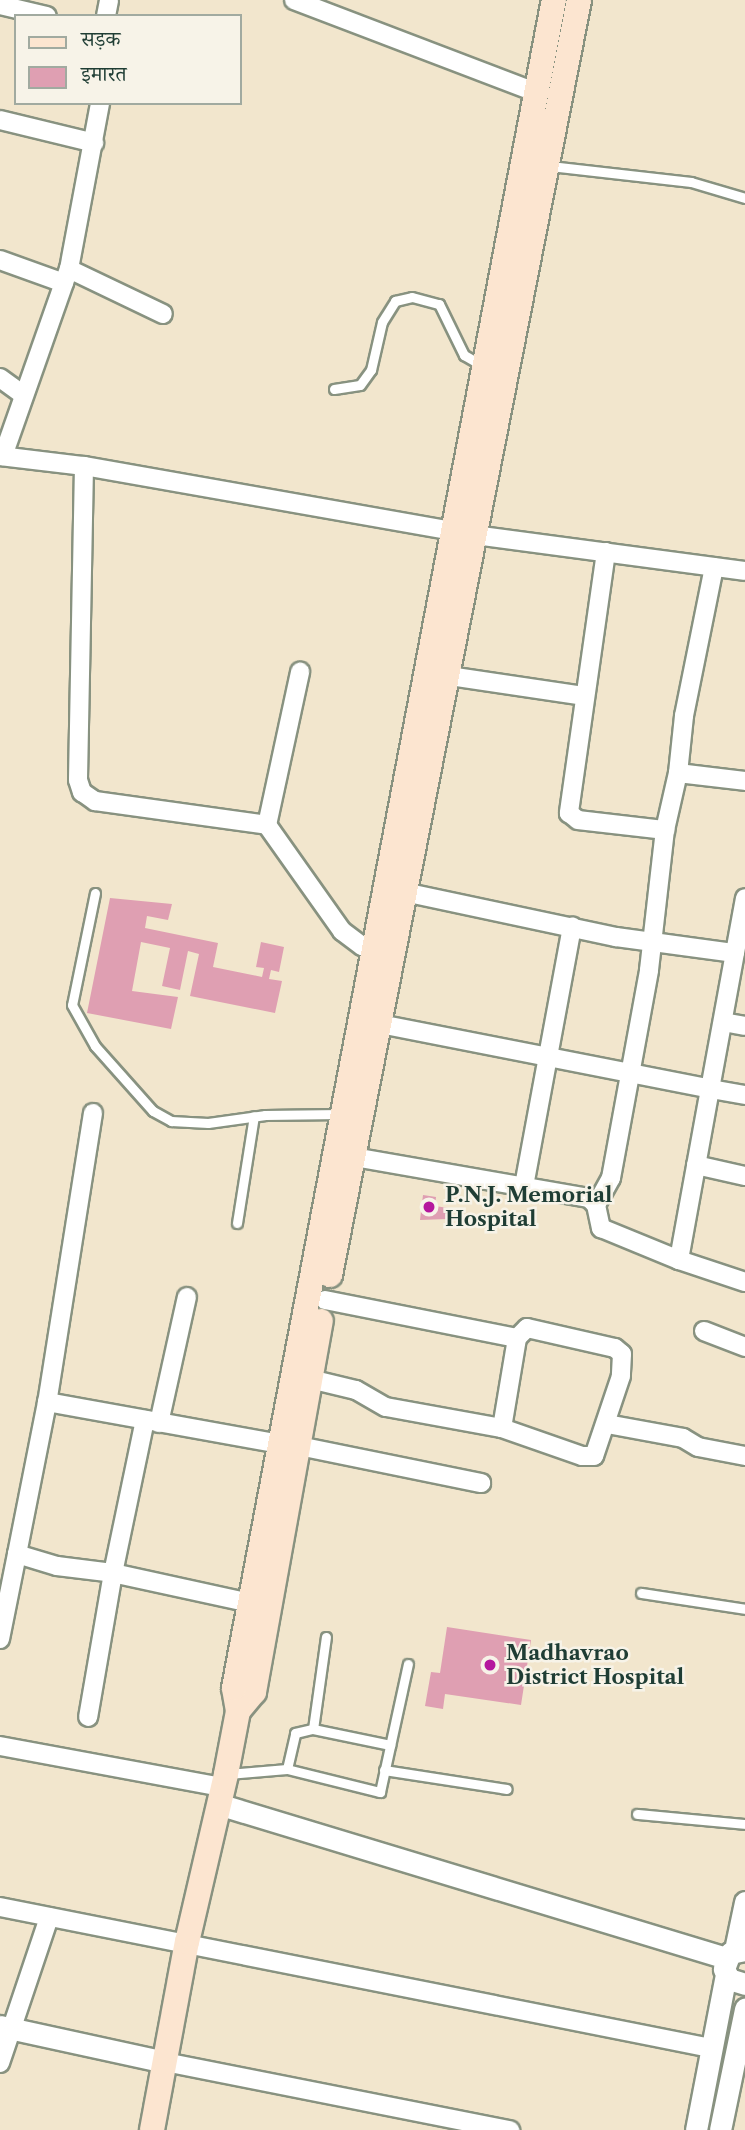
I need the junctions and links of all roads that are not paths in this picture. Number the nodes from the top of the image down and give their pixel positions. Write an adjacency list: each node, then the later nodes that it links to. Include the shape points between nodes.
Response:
1 (294, 0): 6 (street)
2 (554, 0): 6 (main road)
3 (579, 0): 10 (main road)
4 (0, 5): 5 (street)
5 (38, 14)
6 (537, 93): 10 (main road)
7 (100, 105): 9 (street)
8 (0, 120): 9 (street)
9 (94, 143): 13 (street)
10 (535, 164): 11 (lane, via 691,182); 15 (main road); 21 (main road)
11 (745, 198)
12 (0, 260): 13 (street)
13 (67, 276): 14 (street); 18 (street)
14 (163, 314)
15 (486, 368): 17 (lane, via 464,355 439,304 412,297 394,301 382,322 371,370 360,385); 21 (main road)
16 (0, 378): 18 (street)
17 (334, 389)
18 (23, 395): 19 (street)
19 (1, 457): 20 (street)
20 (84, 466): 21 (street); 30 (street, via 78,780 82,792 95,801)
21 (464, 533): 22 (street); 26 (main road); 37 (main road)
22 (606, 552): 23 (street); 27 (street)
23 (714, 567): 24 (street); 28 (street, via 684,716)
24 (745, 571)
25 (300, 673): 30 (street)
26 (449, 676): 27 (street); 32 (main road)
27 (585, 696): 31 (street, via 569,813 578,820)
28 (678, 773): 29 (street); 31 (street)
29 (745, 781)
30 (267, 825): 37 (street, via 342,931)
31 (665, 830): 36 (street)
32 (404, 892): 35 (street); 40 (main road)
33 (95, 893): 49 (lane, via 72,1005 96,1046 153,1111 171,1121 208,1123)
34 (745, 898): 38 (street)
35 (572, 926): 36 (street); 42 (street)
36 (653, 942): 38 (street); 44 (street)
37 (376, 950): 43 (main road)
38 (735, 953): 39 (street)
39 (723, 1022): 41 (street); 45 (street)
40 (380, 1024): 42 (street); 43 (main road)
41 (745, 1026)
42 (546, 1057): 44 (street); 53 (street)
43 (363, 1058): 48 (main road); 50 (main road)
44 (630, 1074): 45 (street); 54 (street, via 611,1178)
45 (710, 1089): 46 (street); 51 (street)
46 (745, 1095)
47 (93, 1113): 64 (street)
48 (344, 1114): 49 (lane); 68 (main road)
49 (254, 1116): 55 (lane)
50 (354, 1157): 53 (street); 59 (main road)
51 (696, 1166): 52 (street); 56 (street)
52 (745, 1176)
53 (524, 1186): 54 (street, via 589,1198)
54 (596, 1205): 56 (street, via 601,1228)
55 (237, 1223)
56 (679, 1260): 57 (street)
57 (745, 1282)
58 (187, 1297): 65 (street)
59 (325, 1300): 61 (street); 63 (main road)
60 (704, 1331): 62 (street)
61 (516, 1338): 66 (street, via 527,1328 619,1350 621,1376); 67 (street)
62 (745, 1347)
63 (310, 1379): 67 (street, via 356,1390 386,1407); 68 (main road)
64 (47, 1402): 65 (street); 71 (street)
65 (152, 1421): 68 (street); 72 (street)
66 (607, 1424): 67 (street, via 598,1451 588,1457); 69 (street, via 684,1438 698,1447)
67 (502, 1428)
68 (289, 1445): 70 (street); 74 (main road); 79 (main road, via 254,1692)
69 (745, 1456)
70 (481, 1483)
71 (17, 1554): 72 (street, via 57,1566); 77 (street)
72 (113, 1573): 74 (street); 80 (street)
73 (641, 1593): 75 (lane)
74 (251, 1604): 79 (main road, via 234,1688)
75 (745, 1609)
76 (326, 1637): 81 (lane)
77 (0, 1639)
78 (408, 1664): 82 (lane)
79 (238, 1711): 86 (main road)
80 (88, 1717)
81 (313, 1729): 82 (lane); 84 (lane, via 295,1732)
82 (390, 1745): 85 (lane)
83 (0, 1746): 86 (street)
84 (287, 1769): 85 (lane, via 380,1792); 86 (lane)
85 (384, 1770): 87 (lane)
86 (222, 1788): 93 (main road); 94 (street)
87 (507, 1789)
88 (637, 1814): 89 (lane)
89 (745, 1824)
90 (745, 1902): 94 (street)
91 (0, 1907): 92 (street)
92 (48, 1917): 93 (street); 97 (street)
93 (187, 1942): 98 (street); 99 (main road)
94 (733, 1958): 95 (street); 98 (street)
95 (745, 1984)
96 (745, 2009): 104 (street)
97 (6, 2028): 99 (street); 100 (street)
98 (711, 2048): 103 (street)
99 (165, 2062): 101 (main road); 102 (street)
100 (0, 2063)
101 (152, 2130)
102 (510, 2130)
103 (696, 2130)
104 (720, 2130)

